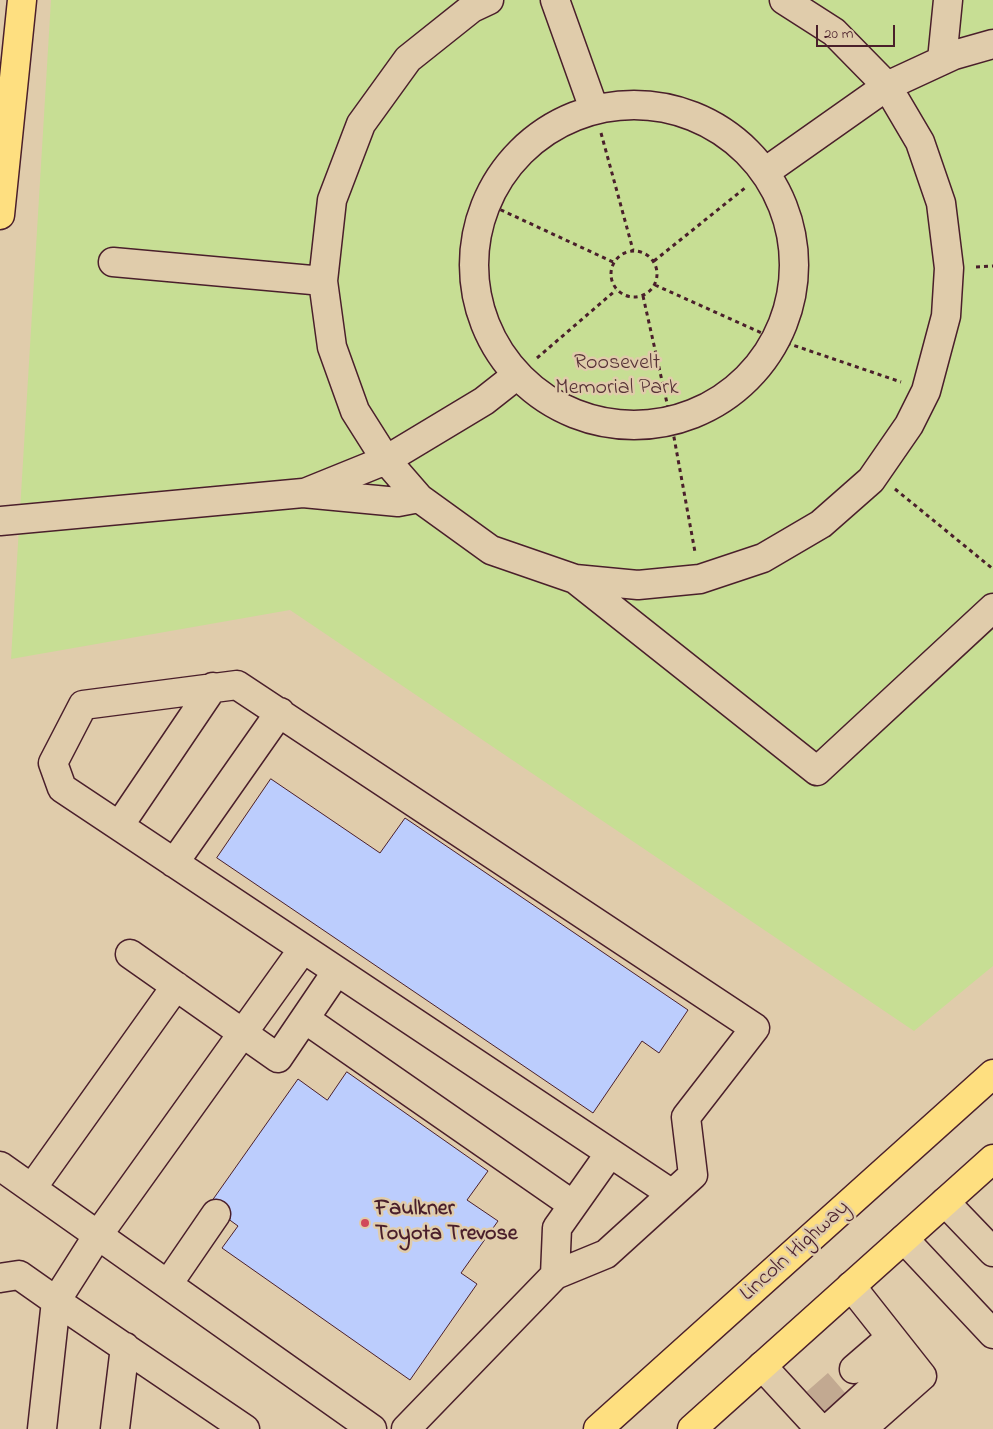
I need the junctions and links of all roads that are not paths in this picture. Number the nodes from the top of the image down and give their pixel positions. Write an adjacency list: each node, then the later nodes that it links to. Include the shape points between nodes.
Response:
1 (22, 0): 11 (main road)
2 (490, 0): 13 (lane, via 472,8 408,59 361,124 332,200)
3 (555, 0): 9 (lane)
4 (784, 0): 8 (lane, via 834,32)
5 (948, 0): 7 (lane)
6 (993, 44): 7 (lane)
7 (942, 60): 8 (lane)
8 (887, 86): 10 (lane); 19 (lane, via 920,142 941,203 949,268 946,316 926,390 909,425 871,480 821,524 763,558 700,578 638,585)
9 (594, 109): 10 (lane, via 636,104 674,109 709,122 740,144); 14 (lane, via 547,128 514,156 486,202 474,235 472,281 484,325)
10 (765, 172): 14 (lane, via 784,206 794,244 794,284 784,322 766,356 740,385 708,408 671,421 632,425 593,421 556,406)
11 (0, 215)
12 (113, 262): 13 (lane)
13 (323, 281): 15 (lane, via 332,347 355,411)
14 (517, 375): 15 (lane, via 484,401)
15 (386, 460): 16 (lane); 17 (lane)
16 (303, 494): 17 (lane, via 398,502); 18 (lane)
17 (419, 498): 19 (lane, via 491,550)
18 (0, 521)
19 (575, 579): 20 (lane, via 817,770)
20 (993, 608)
21 (213, 687): 22 (lane, via 237,685); 23 (lane); 23 (lane, via 83,705 53,763 62,788)
22 (280, 712): 24 (lane); 36 (lane, via 755,1028 686,1117 693,1175)
23 (119, 826): 24 (lane)
24 (174, 862): 25 (lane)
25 (303, 949): 27 (lane); 30 (lane)
26 (130, 954): 28 (lane)
27 (337, 971): 29 (lane); 32 (lane)
28 (176, 986): 30 (lane); 35 (lane)
29 (305, 1019): 30 (lane, via 278,1058); 38 (lane)
30 (242, 1034): 40 (lane)
31 (993, 1074): 60 (main road, Lincoln Highway)
32 (610, 1153): 36 (lane); 38 (lane)
33 (993, 1159): 37 (main road)
34 (0, 1166): 35 (lane)
35 (32, 1188): 40 (lane)
36 (672, 1194): 43 (lane, via 606,1254)
37 (945, 1202): 41 (main road); 42 (lane)
38 (573, 1205): 43 (lane, via 557,1228)
39 (216, 1214): 45 (lane)
40 (98, 1235): 45 (lane); 47 (lane)
41 (904, 1239): 46 (main road); 48 (lane)
42 (992, 1250)
43 (556, 1275): 59 (lane)
44 (0, 1278): 47 (lane, via 19,1275)
45 (168, 1284): 58 (lane)
46 (851, 1286): 50 (lane); 51 (main road)
47 (56, 1300): 49 (lane); 55 (lane)
48 (993, 1334)
49 (125, 1347): 56 (lane); 57 (lane)
50 (899, 1347): 52 (lane); 61 (lane); 62 (lane, via 922,1376)
51 (762, 1366): 53 (lane); 54 (main road)
52 (854, 1369)
53 (814, 1414)
54 (706, 1424)
55 (42, 1429)
56 (115, 1429)
57 (244, 1429)
58 (372, 1429)
59 (406, 1429)
60 (598, 1429)
61 (828, 1429)
62 (862, 1429)

